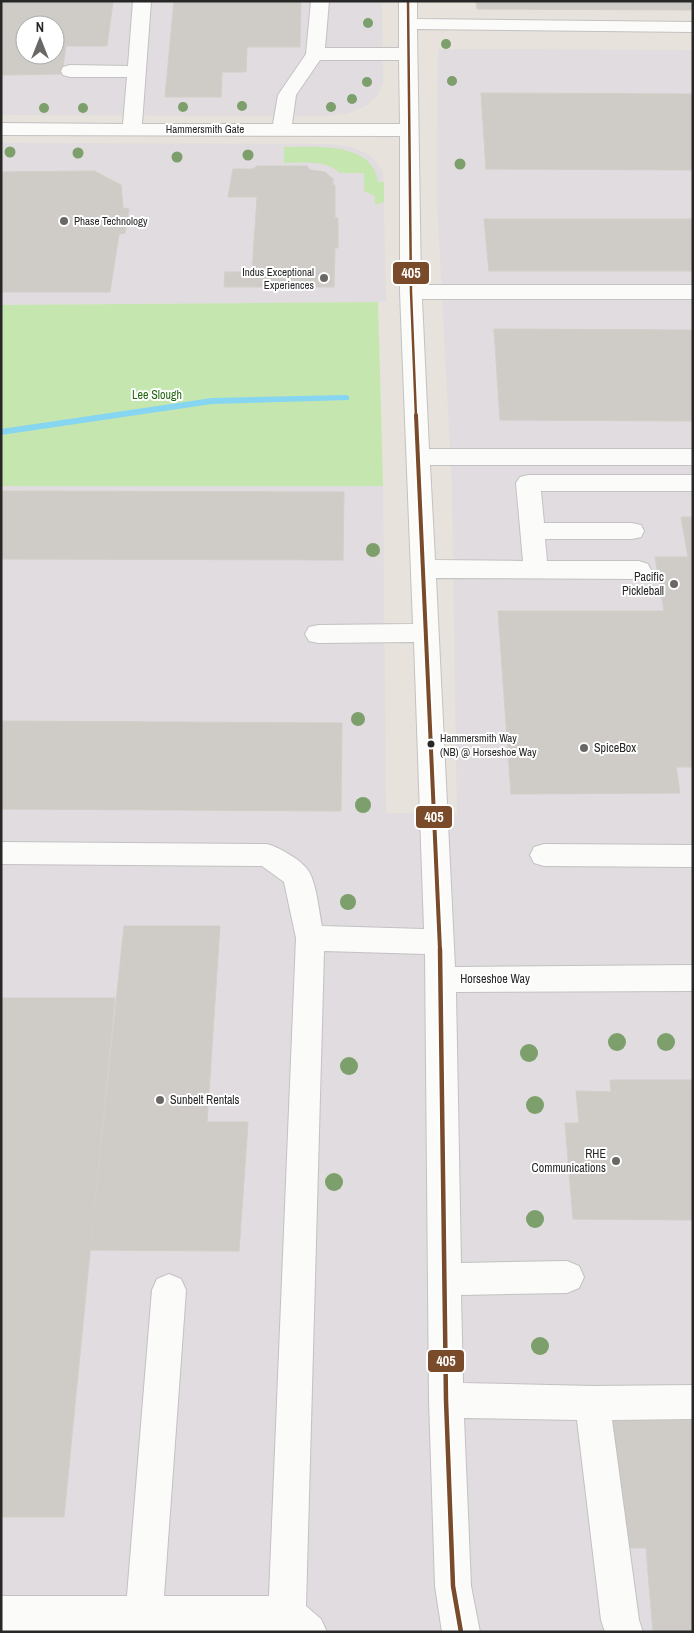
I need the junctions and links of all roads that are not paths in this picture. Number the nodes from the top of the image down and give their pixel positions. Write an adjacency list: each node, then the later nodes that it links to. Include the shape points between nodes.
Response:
1 (142, 1): 9 (street)
2 (320, 1): 6 (street)
3 (408, 1): 4 (street)
4 (409, 24): 5 (street); 7 (street)
5 (693, 27)
6 (315, 54): 7 (street); 12 (street, via 287,95)
7 (409, 54): 13 (street)
8 (70, 71): 9 (street)
9 (137, 72): 11 (street)
10 (1, 129): 11 (street, Hammersmith Gate)
11 (132, 129): 12 (street, Hammersmith Gate)
12 (282, 129): 13 (street, Hammersmith Gate)
13 (409, 130): 14 (street)
14 (411, 292): 15 (street); 16 (street)
15 (693, 292)
16 (418, 457): 17 (street); 21 (street)
17 (693, 457)
18 (693, 483): 19 (street, via 528,483)
19 (532, 531): 20 (street); 22 (street)
20 (632, 531)
21 (423, 569): 22 (street); 24 (street)
22 (536, 570): 23 (street)
23 (639, 570)
24 (425, 633): 25 (street); 30 (street)
25 (318, 634)
26 (1, 853): 29 (street, via 267,855 297,876)
27 (544, 855): 28 (street)
28 (693, 856)
29 (310, 938): 30 (street); 41 (street)
30 (439, 942): 32 (street)
31 (693, 978): 32 (street, Horseshoe Way)
32 (441, 980): 34 (street)
33 (567, 1277): 34 (street)
34 (444, 1279): 36 (street)
35 (169, 1290): 39 (street)
36 (446, 1400): 38 (street); 42 (street, via 453,1586)
37 (693, 1402): 38 (street)
38 (592, 1403): 43 (street)
39 (144, 1614): 40 (street); 41 (street)
40 (1, 1615)
41 (298, 1623)
42 (461, 1632)
43 (624, 1632)

